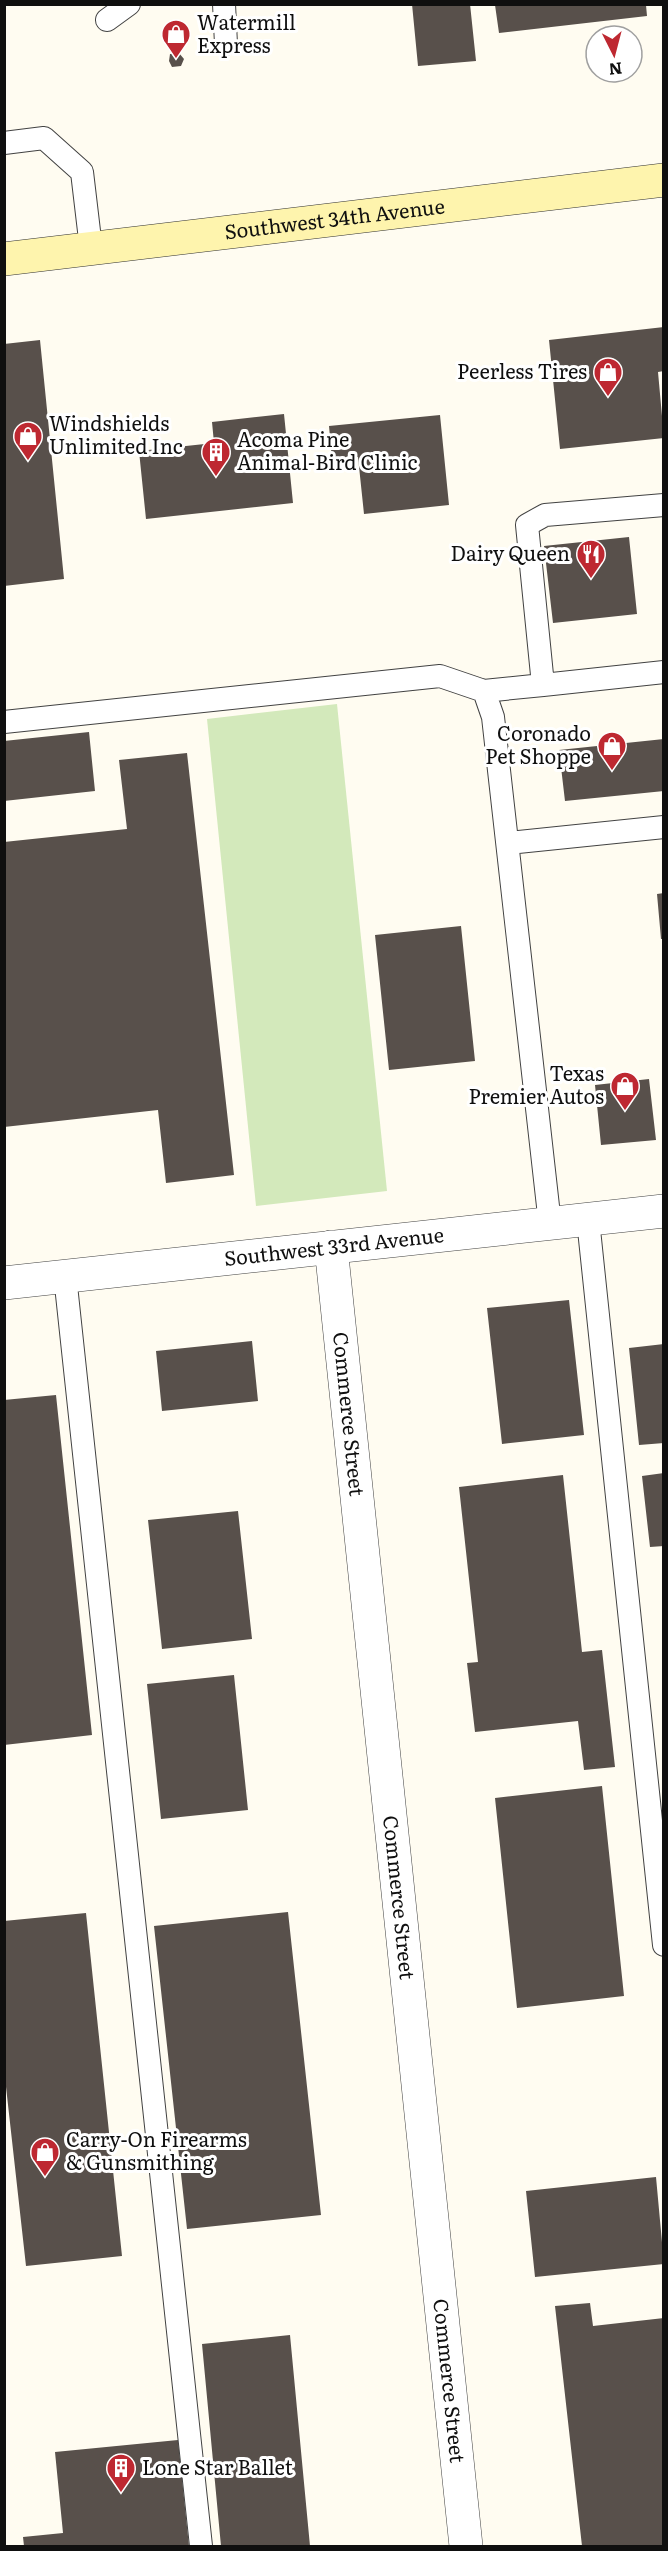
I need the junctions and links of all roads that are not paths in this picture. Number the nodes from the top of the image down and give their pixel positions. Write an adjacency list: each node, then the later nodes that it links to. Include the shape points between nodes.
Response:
1 (129, 4): 3 (lane)
2 (224, 4): 4 (lane)
3 (107, 20)
4 (226, 44)
5 (4, 143): 7 (lane, via 44,138 82,172)
6 (663, 180): 7 (main road, Southwest 34th Avenue)
7 (91, 248): 8 (main road, Southwest 34th Avenue)
8 (4, 259)
9 (663, 505): 11 (lane, via 545,515 526,525)
10 (663, 672): 11 (lane)
11 (543, 685): 12 (lane)
12 (484, 691): 13 (lane, via 440,676); 15 (lane, via 493,717)
13 (4, 722)
14 (663, 827): 15 (lane)
15 (508, 843): 18 (lane)
16 (663, 1211): 17 (street, Southwest 33rd Avenue)
17 (588, 1220): 18 (street, Southwest 33rd Avenue); 22 (lane)
18 (550, 1224): 19 (street, Southwest 33rd Avenue)
19 (331, 1247): 20 (street, Southwest 33rd Avenue); 25 (street, Commerce Street)
20 (65, 1276): 21 (street, Southwest 33rd Avenue); 24 (lane)
21 (4, 1283)
22 (659, 1854): 23 (lane)
23 (663, 1945)
24 (201, 2547)
25 (466, 2547)

